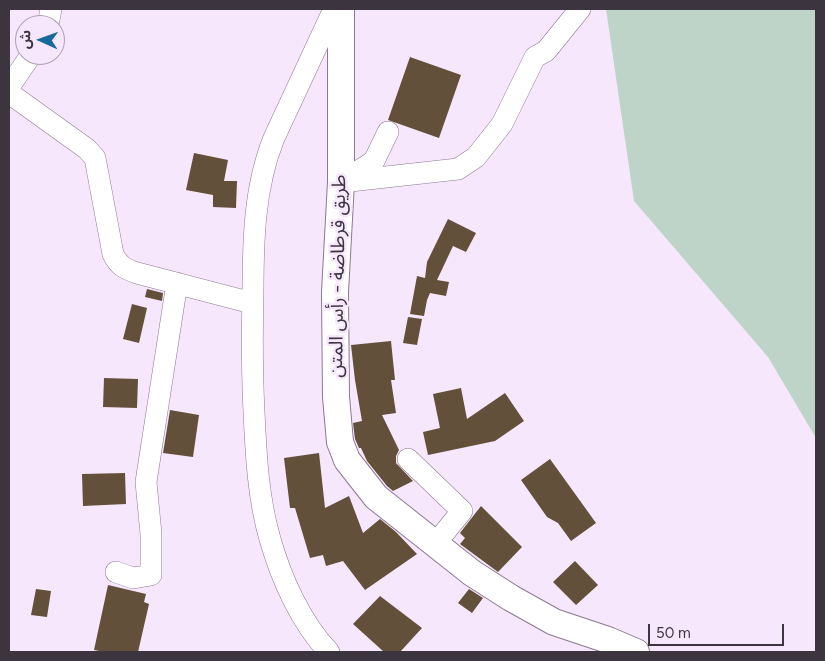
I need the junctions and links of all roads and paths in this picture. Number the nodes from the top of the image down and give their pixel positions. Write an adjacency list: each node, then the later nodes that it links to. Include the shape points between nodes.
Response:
1 (334, 9): 10 (street, via 266,157 254,247)
2 (341, 9): 8 (main road, طريق قرطاضة - رأس المتن)
3 (580, 9): 8 (street, via 546,51 535,57 502,124 476,158 458,169)
4 (24, 65): 5 (street)
5 (9, 87)
6 (9, 93): 9 (street, via 95,158 113,254 118,264 127,270)
7 (388, 132): 8 (street, via 374,161)
8 (341, 182): 12 (main road, طريق قرطاضة - رأس المتن, via 335,292 340,442 347,460 376,497)
9 (177, 283): 10 (street); 13 (street, via 146,482 151,575 133,578)
10 (252, 303): 14 (street, via 257,472 269,538 299,612)
11 (408, 458): 12 (street, via 462,511)
12 (436, 543): 15 (main road, طريق قرطاضة - رأس المتن, via 472,573 554,622)
13 (116, 572)
14 (329, 652)
15 (636, 652)

